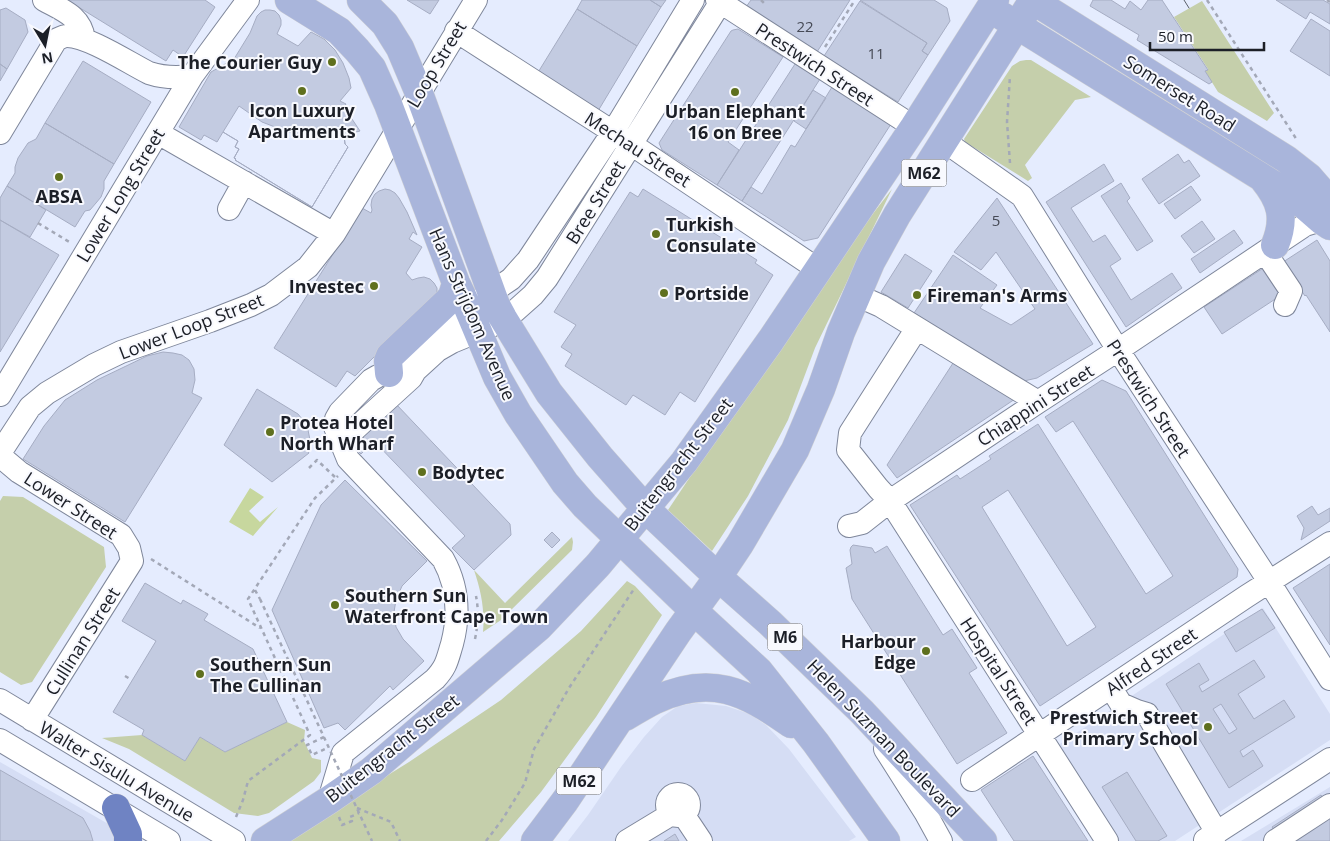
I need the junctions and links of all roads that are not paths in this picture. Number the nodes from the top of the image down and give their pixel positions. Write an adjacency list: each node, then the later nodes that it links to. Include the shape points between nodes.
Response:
1 (44, 0): 14 (street, via 75,19)
2 (248, 0): 15 (street, Lower Long Street)
3 (289, 0): 16 (main road, Hans Strijdom Avenue, via 339,31 372,68 384,93)
4 (311, 0): 16 (street, via 346,23 366,43 382,64)
5 (345, 0): 16 (street, via 367,20 386,46 396,65)
6 (361, 0): 16 (main road, Hans Strijdom Avenue, via 392,33 400,48)
7 (476, 0): 13 (street, Loop Street)
8 (693, 0): 18 (street, Bree Street)
9 (1033, 0): 12 (main road, M62); 26 (main road, Somerset Road, via 1301,170)
10 (720, 1): 17 (street, Prestwich Street); 22 (street, Bree Street)
11 (987, 3): 12 (main road, Somerset Road); 17 (main road, Buitengracht Street / M62)
12 (1017, 25): 21 (main road, M62); 23 (main road, Somerset Road)
13 (456, 31): 16 (street, Loop Street); 18 (street, Mechau Street)
14 (84, 39): 15 (street, via 149,73 169,78); 19 (street, via 67,36 56,40)
15 (192, 76): 20 (street, Lower Long Street)
16 (408, 111): 27 (street, Lower Loop Street); 30 (main road, Hans Strijdom Avenue); 31 (main road, Hans Strijdom Avenue); 35 (street, via 461,266)
17 (914, 127): 29 (main road, Buitengracht Street / M62)
18 (612, 132): 22 (street, Mechau Street); 31 (street, Bree Street, via 528,260 511,279)
19 (0, 133)
20 (158, 133): 24 (street); 39 (street, Lower Long Street)
21 (944, 141): 32 (main road, M62, via 897,215); 37 (street, Prestwich Street, via 1022,196)
22 (632, 144): 29 (street, Mechau Street); 34 (street, Bree Street, via 547,278 525,303)
23 (1262, 178): 26 (main road, Somerset Road, via 1298,200); 28 (main road, via 1275,195 1281,222 1280,234)
24 (244, 182): 25 (street); 27 (street)
25 (229, 208)
26 (1322, 209): 28 (street, Chiappini Street)
27 (334, 234): 41 (street, Lower Loop Street, via 308,267 271,295 122,352 66,380 30,407)
28 (1270, 248): 33 (street, via 1291,291); 37 (street, Chiappini Street)
29 (819, 270): 43 (main road, Buitengracht Street / M62, via 684,462)
30 (456, 283): 35 (main road, Hans Strijdom Avenue); 38 (main road, via 448,301 390,356)
31 (491, 293): 34 (main road, Hans Strijdom Avenue); 35 (street, Bree Street)
32 (856, 295): 36 (street); 48 (main road, M62, via 795,450)
33 (1285, 305)
34 (503, 318): 35 (street, Bree Street, via 491,326); 43 (main road, Hans Strijdom Avenue, via 548,393)
35 (473, 320): 38 (street, via 411,378); 45 (main road, Hans Strijdom Avenue, via 501,385 549,461 585,506)
36 (917, 328): 40 (street); 42 (street, Hospital Street, via 850,433 848,450)
37 (1118, 350): 40 (street, Chiappini Street); 49 (street, Prestwich Street)
38 (384, 382): 65 (street, via 355,429 341,441 348,459 443,559 456,591 458,614 445,668 344,753)
39 (0, 395)
40 (1038, 402): 42 (street, Chiappini Street)
41 (0, 454): 47 (street, Lower Street, via 19,472 121,535)
42 (890, 501): 44 (street, Chiappini Street, via 862,523); 57 (street, Hospital Street)
43 (646, 509): 45 (main road, Buitengracht Street / M62); 48 (main road, Hans Strijdom Avenue / M6)
44 (849, 526)
45 (620, 539): 50 (main road, Hans Strijdom Avenue / M6); 65 (main road, Buitengracht Street / M62, via 539,627 371,771)
46 (1330, 543): 49 (street, Alfred Street)
47 (132, 561): 56 (street, Cullinan Street)
48 (718, 577): 50 (main road, M62); 54 (main road, Helen Suzman Boulevard / M6)
49 (1269, 583): 51 (street, Prestwich Street); 52 (street, Alfred Street)
50 (694, 610): 55 (main road, M62); 59 (main road, M6, via 759,671)
51 (1330, 679)
52 (1111, 688): 57 (street, Alfred Street); 67 (street, via 1121,704 1147,714)
53 (0, 700): 56 (street, Walter Sisulu Avenue)
54 (862, 712): 66 (main road, Helen Suzman Boulevard / M6); 77 (street)
55 (620, 719): 59 (main road, via 675,692 714,688 760,703); 72 (main road, M62, via 566,801)
56 (32, 720): 70 (street, Walter Sisulu Avenue)
57 (1040, 735): 61 (street, Alfred Street); 78 (street, Hospital Street)
58 (0, 740): 64 (street, Walter Sisulu Avenue)
59 (816, 743): 62 (main road, M6)
60 (1330, 760): 67 (street)
61 (972, 780)
62 (848, 788): 75 (main road, M6); 76 (street)
63 (1330, 805): 79 (street)
64 (116, 808): 68 (highway); 69 (street, Walter Sisulu Avenue)
65 (339, 808): 71 (main road, Buitengracht Street / M62)
66 (974, 832)
67 (1210, 837)
68 (128, 841)
69 (169, 841)
70 (234, 841)
71 (265, 841)
72 (535, 841)
73 (627, 841): 74 (street, via 677,814)
74 (701, 841)
75 (886, 841)
76 (901, 841)
77 (941, 841)
78 (1107, 841)
79 (1275, 841)

